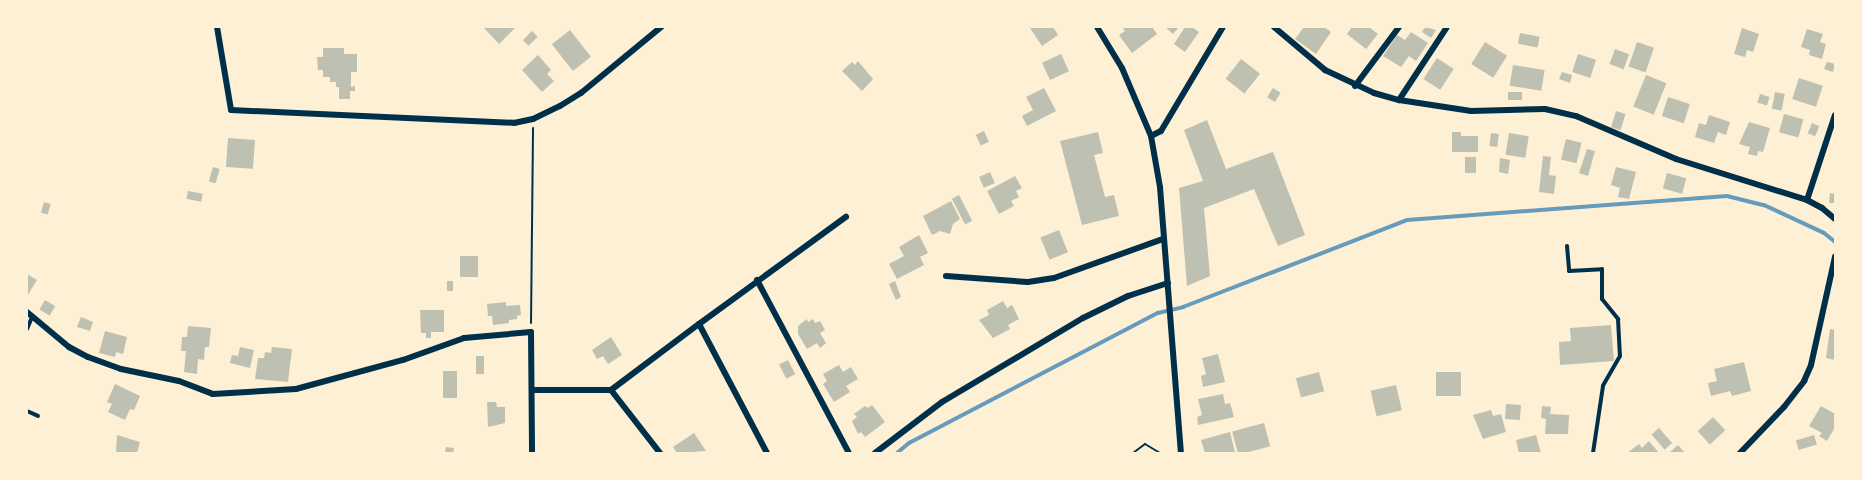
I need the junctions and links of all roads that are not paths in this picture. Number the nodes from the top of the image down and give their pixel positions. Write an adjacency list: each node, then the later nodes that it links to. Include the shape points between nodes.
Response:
1 (217, 27): 2 (street, via 231,110 514,123 533,119 581,93)
2 (661, 27)
3 (1097, 27): 11 (street, via 1122,68)
4 (1223, 27): 11 (street, via 1161,131)
5 (1274, 27): 8 (street, via 1318,66)
6 (1399, 27): 8 (street)
7 (1447, 27): 9 (street)
8 (1355, 86): 9 (street)
9 (1400, 100): 12 (street, via 1471,111 1545,109 1576,116 1676,159)
10 (1835, 115): 12 (street)
11 (1151, 136): 15 (street, via 1160,187)
12 (1807, 201): 14 (street)
13 (846, 217): 20 (street)
14 (1835, 219)
15 (1163, 239): 19 (street, via 1054,278 1028,282); 21 (street)
16 (1567, 246): 35 (lane, via 1569,272 1602,268 1602,299 1618,319 1620,356 1603,386)
17 (1835, 257): 18 (street)
18 (1833, 273): 36 (street, via 1804,381)
19 (946, 276)
20 (757, 280): 23 (street); 32 (street)
21 (1168, 283): 33 (street, via 1128,296 1083,318 942,402); 34 (street)
22 (30, 314): 24 (lane); 25 (street, via 88,357 213,394 296,388 403,360 464,338 531,332)
23 (699, 324): 26 (street); 31 (street)
24 (27, 329)
25 (533, 390): 26 (street); 29 (street)
26 (611, 390): 30 (street)
27 (27, 411): 28 (lane)
28 (38, 416)
29 (532, 453)
30 (660, 453)
31 (767, 453)
32 (849, 453)
33 (875, 453)
34 (1181, 453)
35 (1593, 453)
36 (1740, 453)

